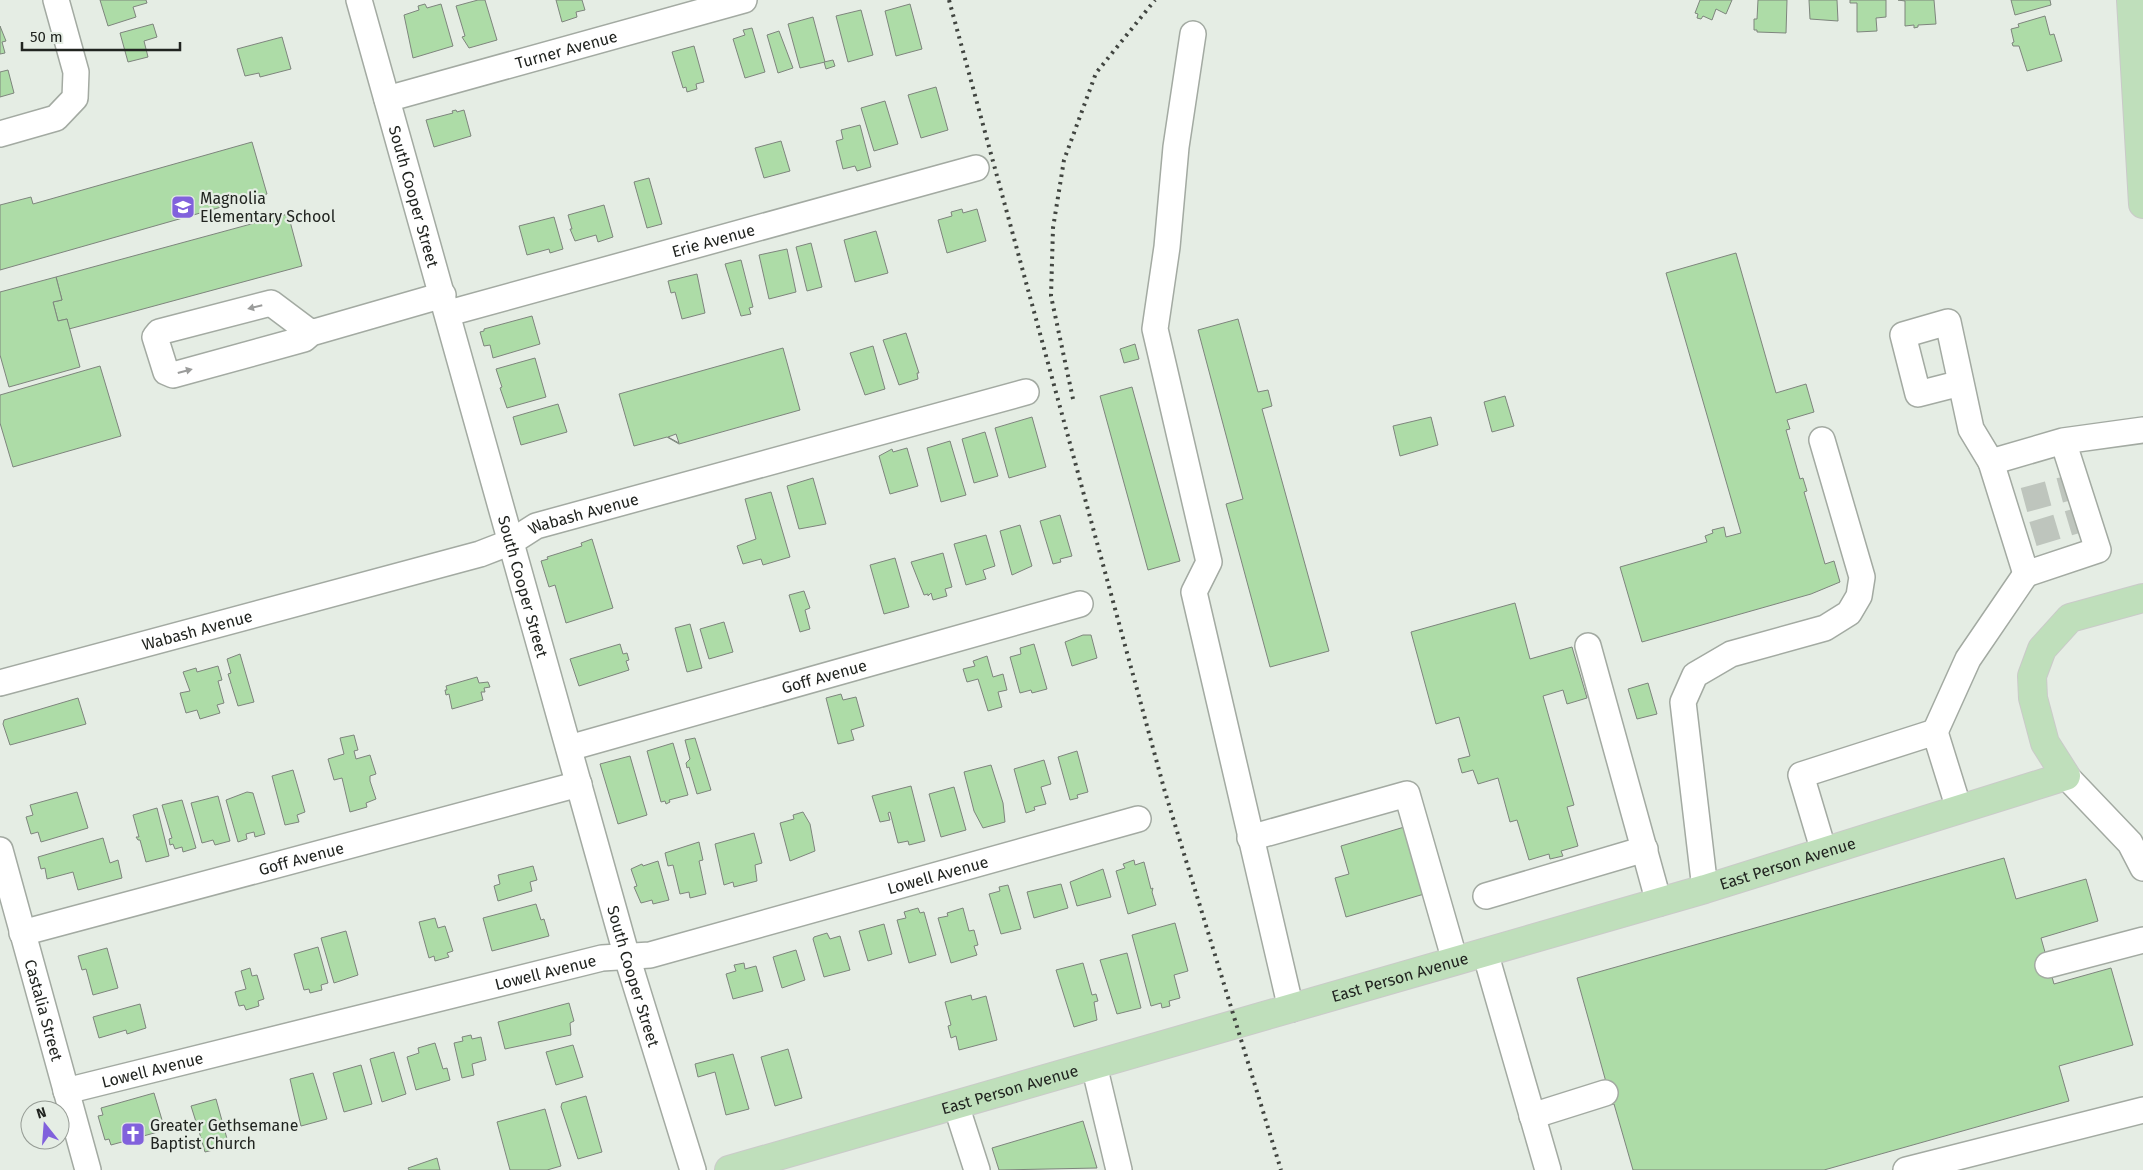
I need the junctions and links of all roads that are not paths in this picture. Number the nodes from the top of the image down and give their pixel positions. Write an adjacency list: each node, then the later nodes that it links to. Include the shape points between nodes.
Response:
1 (56, 0): 7 (street, via 76,72 75,98 56,118)
2 (359, 0): 6 (street, South Cooper Street)
3 (744, 0): 6 (street, Turner Avenue)
4 (2131, 0): 9 (main road)
5 (1193, 34): 30 (street, via 1155,329 1209,562 1194,592)
6 (387, 98): 10 (street, South Cooper Street)
7 (0, 134)
8 (976, 168): 10 (street, Erie Avenue)
9 (2143, 204)
10 (446, 304): 11 (street, Erie Avenue); 18 (street, South Cooper Street)
11 (311, 332): 11 (street, Erie Avenue, one-way to 11, via 271,303 159,332 155,337 166,372 173,375 304,339)
12 (1961, 383): 17 (street, via 1971,429)
13 (1026, 392): 18 (street, Wabash Avenue, via 536,526)
14 (2143, 430): 16 (street)
15 (1822, 440): 35 (street, via 1862,577 1859,596 1849,613 1825,628 1731,654 1695,674 1683,702)
16 (2062, 441): 17 (street); 19 (street, via 2081,520 2098,550)
17 (1991, 462): 19 (street, via 2014,503 2024,537)
18 (511, 542): 23 (street, Wabash Avenue, via 480,554); 25 (street, South Cooper Street)
19 (2026, 574): 24 (street, via 1968,659)
20 (2143, 598): 26 (main road, via 2070,618 2042,649 2032,676 2033,698 2044,742)
21 (1080, 604): 25 (street, Goff Avenue)
22 (1588, 646): 31 (street)
23 (0, 683)
24 (1935, 732): 28 (street); 33 (street, via 1801,775)
25 (569, 748): 27 (street, South Cooper Street)
26 (2066, 776): 28 (main road, East Person Avenue); 34 (street, via 2130,843)
27 (579, 784): 38 (street, Goff Avenue); 41 (street, South Cooper Street)
28 (1959, 809): 33 (main road, East Person Avenue)
29 (1138, 819): 41 (street, Lowell Avenue, via 650,955)
30 (1250, 838): 42 (street, via 1407,794); 44 (street)
31 (1644, 849): 36 (street); 37 (street)
32 (0, 850): 38 (street, Castalia Street)
33 (1824, 852): 35 (main road, East Person Avenue)
34 (2143, 868)
35 (1706, 889): 37 (main road, East Person Avenue)
36 (1486, 896)
37 (1659, 903): 40 (main road, East Person Avenue)
38 (22, 933): 46 (street, Castalia Street)
39 (2143, 940): 43 (street)
40 (1485, 952): 42 (main road, East Person Avenue); 50 (street)
41 (627, 957): 46 (street, Lowell Avenue, via 596,960); 52 (street, South Cooper Street)
42 (1456, 961): 44 (main road, East Person Avenue)
43 (2048, 965)
44 (1291, 1009): 45 (main road, East Person Avenue)
45 (1094, 1065): 48 (main road, East Person Avenue); 55 (street)
46 (66, 1091): 51 (street, Castalia Street)
47 (1605, 1093): 50 (street)
48 (956, 1105): 53 (main road, East Person Avenue); 54 (street)
49 (2143, 1110): 57 (street)
50 (1532, 1116): 56 (street)
51 (88, 1170)
52 (693, 1170)
53 (730, 1170)
54 (977, 1170)
55 (1119, 1170)
56 (1548, 1170)
57 (1906, 1170)

